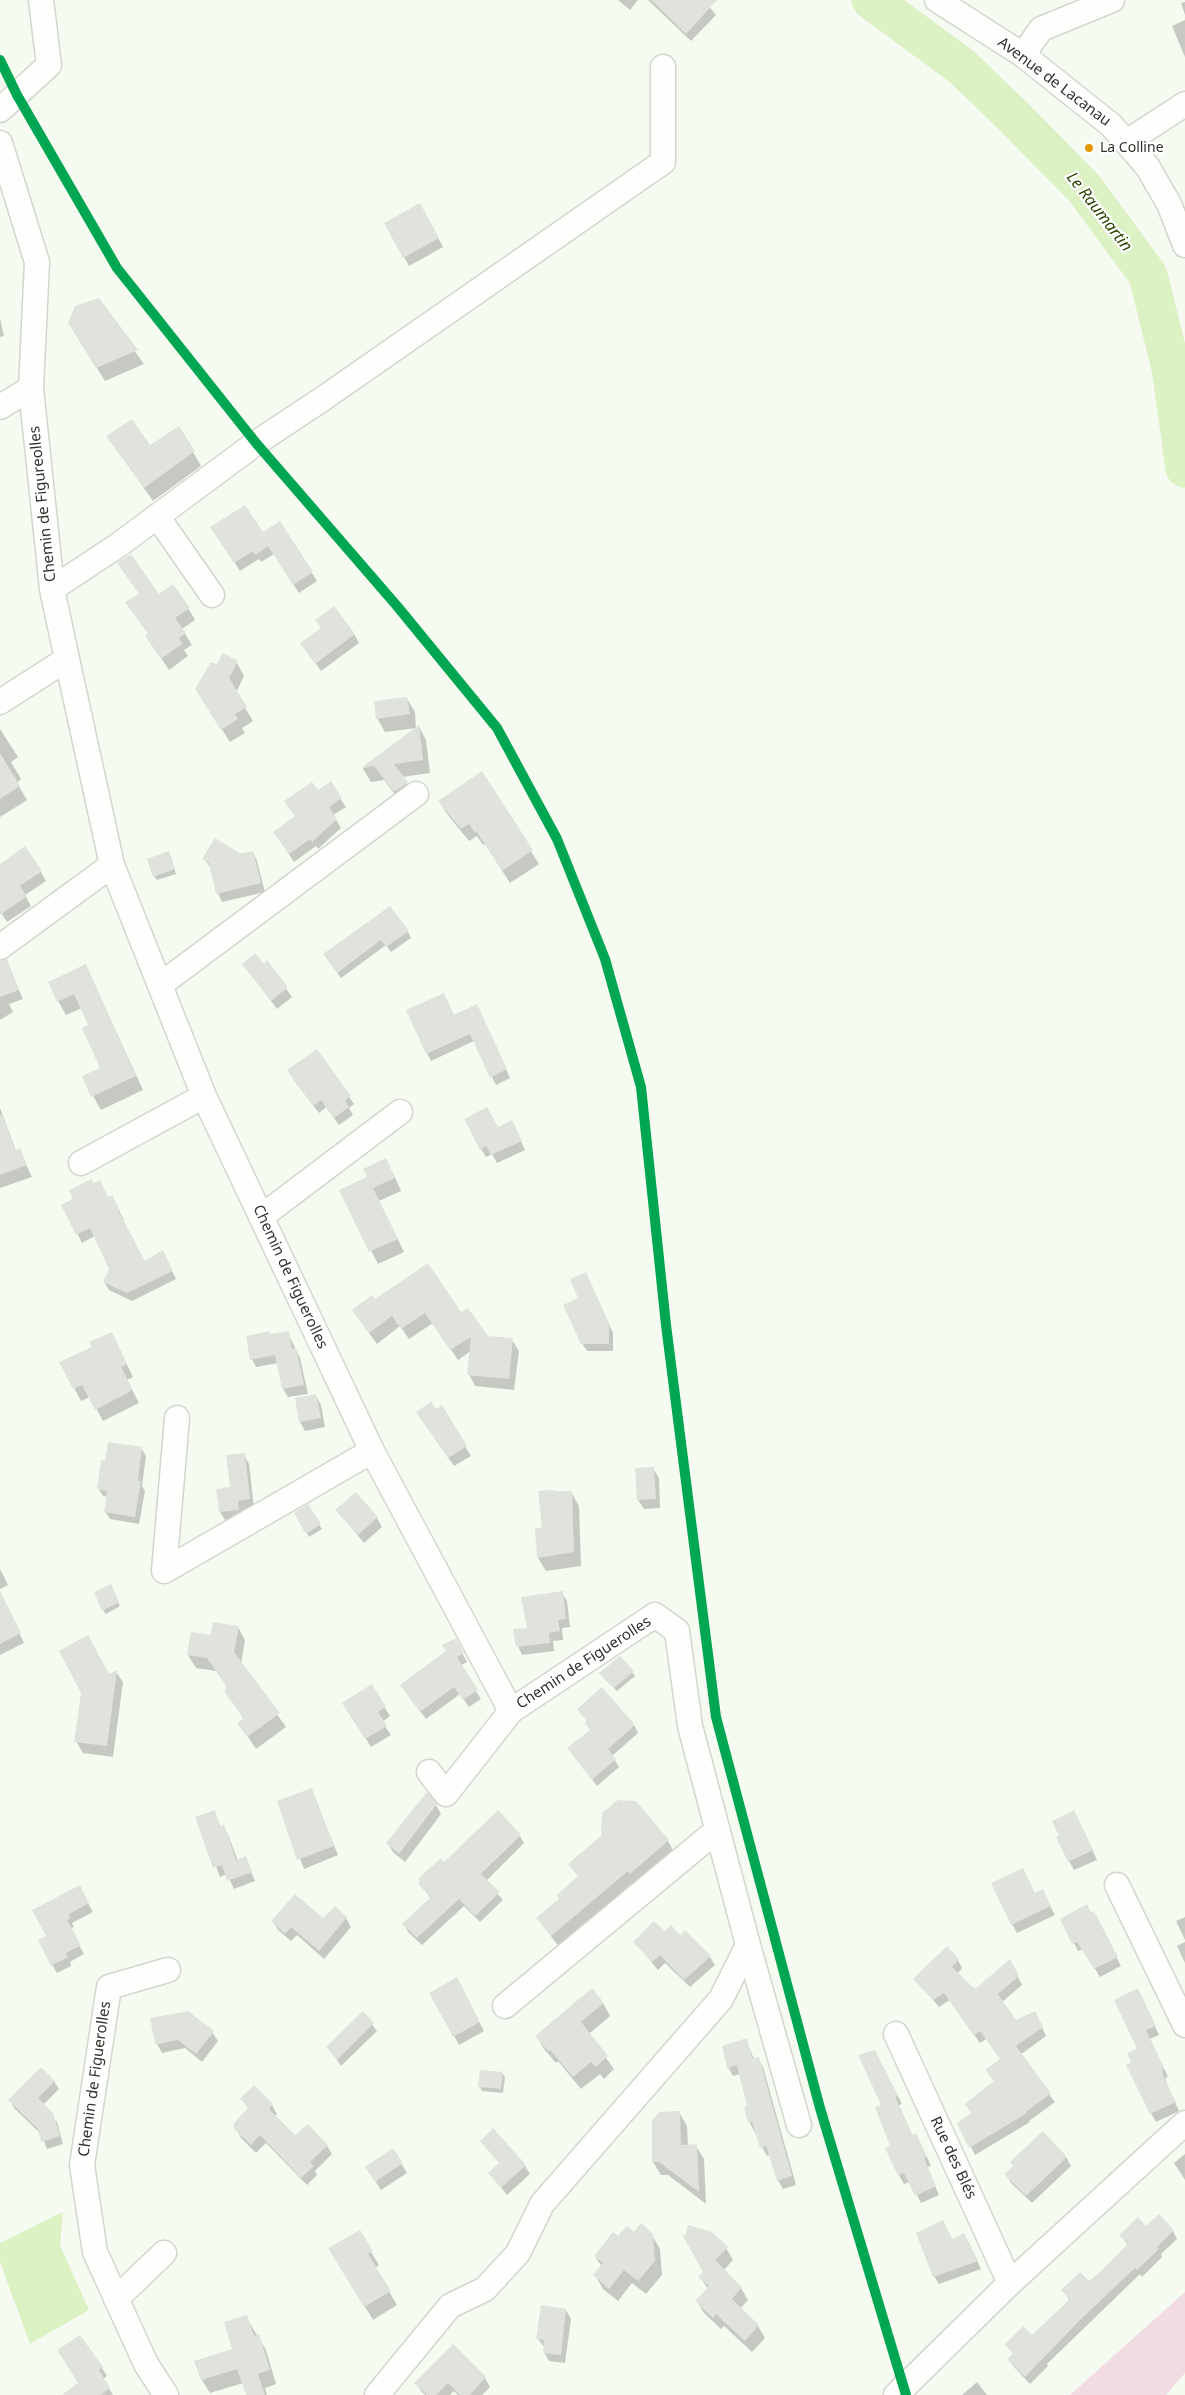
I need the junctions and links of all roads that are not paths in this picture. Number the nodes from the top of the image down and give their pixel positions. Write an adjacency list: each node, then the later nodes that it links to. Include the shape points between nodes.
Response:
1 (41, 0): 7 (street, via 49,64)
2 (937, 0): 4 (street, Avenue de Lacanau)
3 (1112, 0): 4 (street, via 1041,29)
4 (1023, 55): 8 (street, Avenue de Lacanau)
5 (663, 67): 13 (street, via 663,162 256,443)
6 (1185, 104): 8 (street)
7 (0, 110)
8 (1128, 141): 10 (street, Avenue de Lacanau, via 1159,186)
9 (0, 143): 11 (street, Chemin de Figureolles, via 37,262)
10 (1185, 245)
11 (31, 388): 12 (street); 14 (street, Chemin de Figureolles)
12 (0, 408)
13 (157, 516): 14 (street); 15 (street)
14 (52, 589): 16 (street, Chemin de Figureolles)
15 (212, 595)
16 (67, 659): 17 (street); 19 (street, Chemin de Figureolles)
17 (0, 702)
18 (416, 794): 21 (street)
19 (112, 866): 20 (street); 21 (street, Chemin de Figuerolles)
20 (0, 946)
21 (160, 985): 22 (street, Chemin de Figuerolles)
22 (204, 1096): 24 (street); 25 (street, Chemin de Figuerolles)
23 (400, 1112): 25 (street)
24 (81, 1163)
25 (261, 1217): 27 (street, Chemin de Figuerolles)
26 (177, 1418): 27 (street, via 164,1571)
27 (372, 1451): 28 (street, Chemin de Figuerolles)
28 (511, 1711): 29 (street, via 446,1794); 30 (street, Chemin de Figuerolles, via 655,1615 677,1631 688,1719)
29 (429, 1772)
30 (716, 1831): 32 (street, Chemin de Figuerolles); 34 (street)
31 (1117, 1885): 35 (street)
32 (747, 1945): 38 (street, Chemin de Figuerolles); 44 (street, via 721,1999 542,2204 518,2253 485,2289 450,2306)
33 (168, 1970): 41 (street, Chemin de Figuerolles, via 109,1987 82,2165 95,2252)
34 (505, 2006)
35 (1185, 2025)
36 (896, 2034): 40 (street, Rue des Blés)
37 (1185, 2123): 40 (street)
38 (799, 2125)
39 (164, 2253): 41 (street)
40 (1010, 2283): 42 (street)
41 (116, 2299): 43 (street, Chemin de Figuerolles, via 146,2364)
42 (917, 2385): 45 (street)
43 (166, 2395)
44 (377, 2395)
45 (896, 2395)

